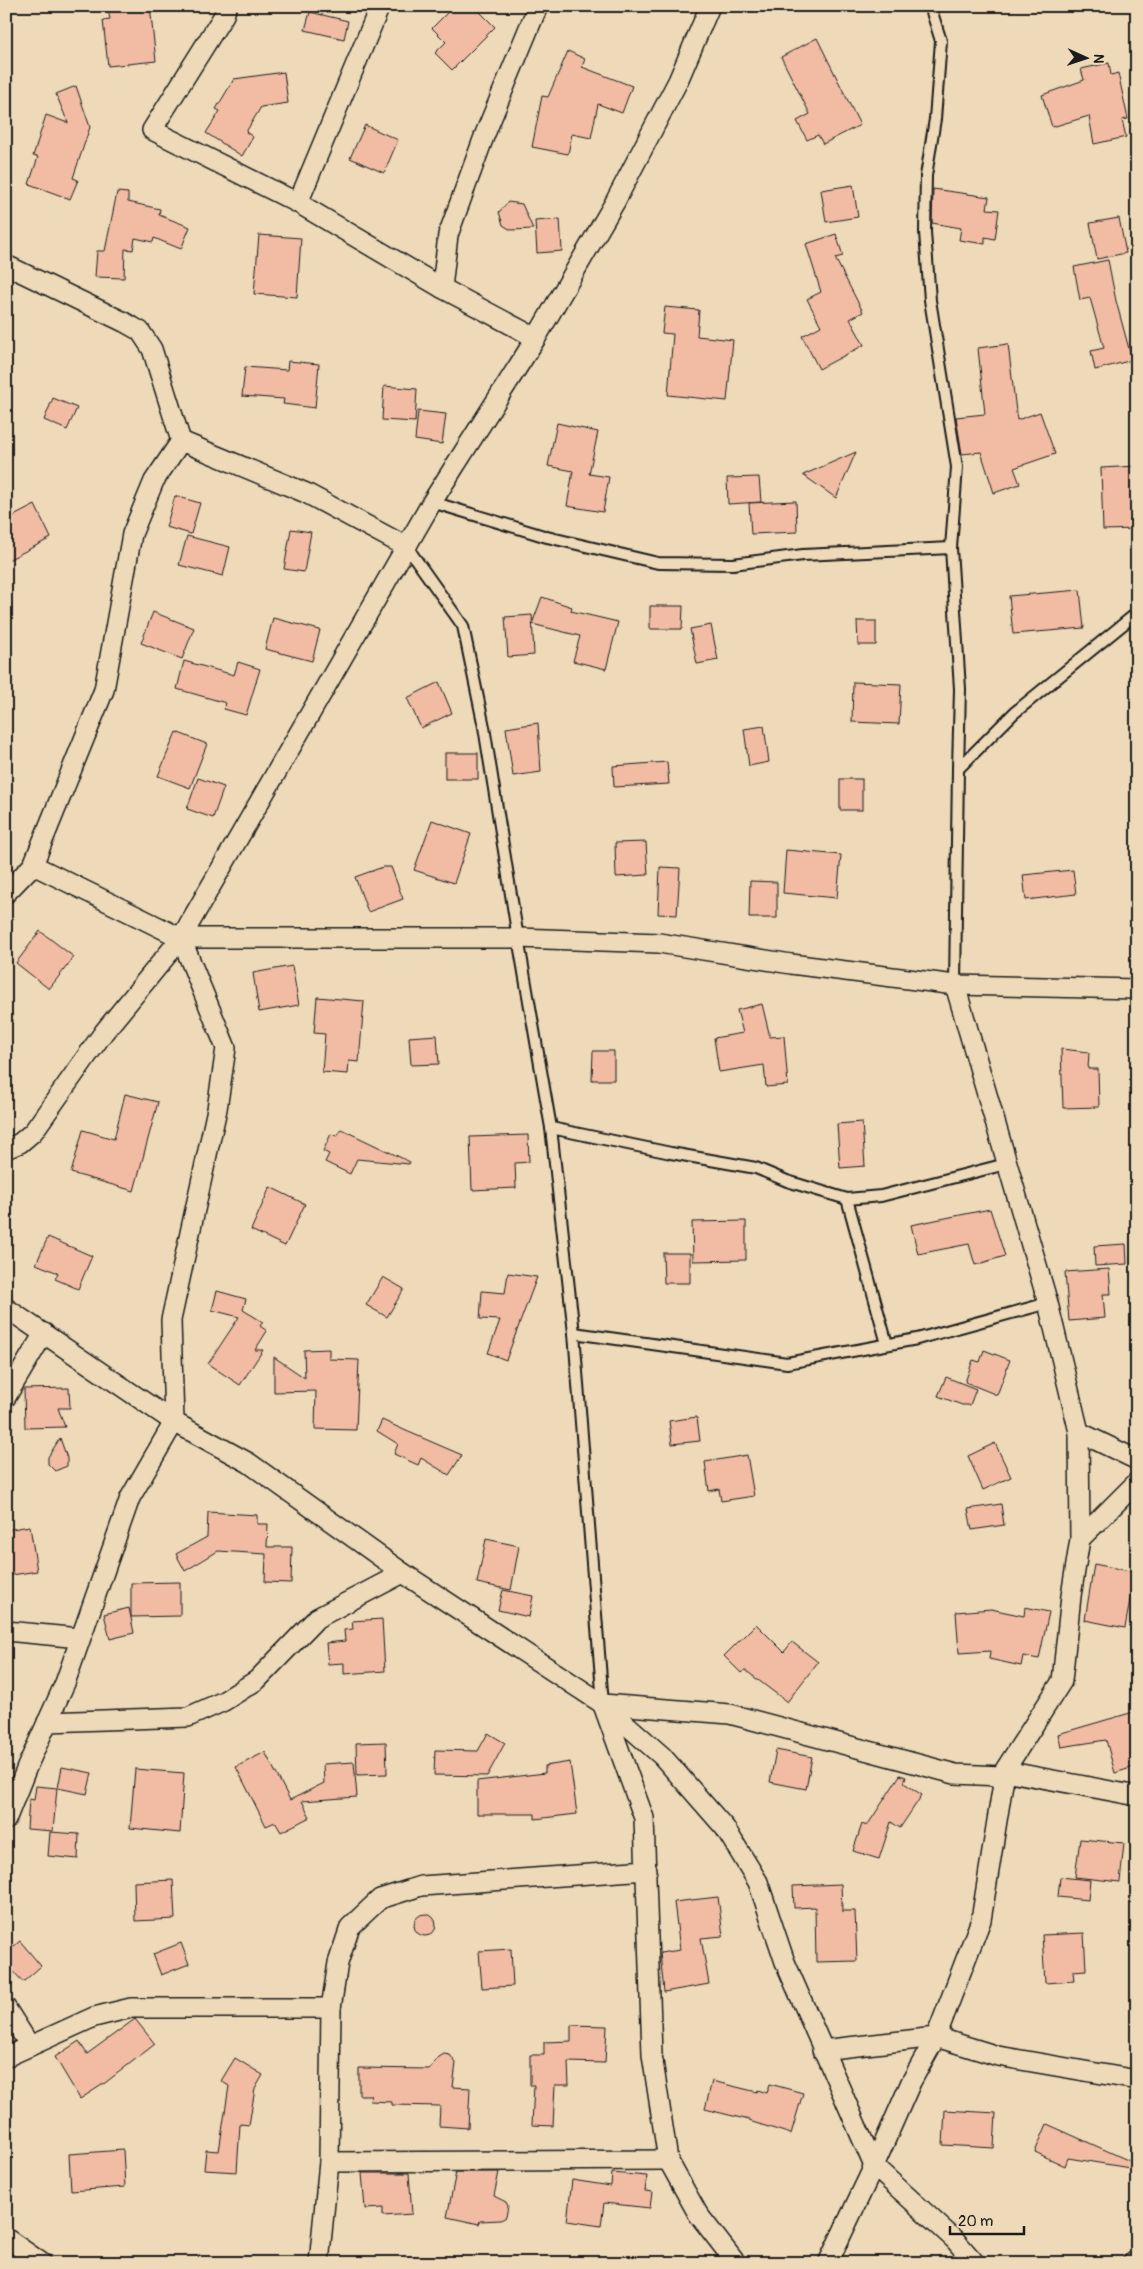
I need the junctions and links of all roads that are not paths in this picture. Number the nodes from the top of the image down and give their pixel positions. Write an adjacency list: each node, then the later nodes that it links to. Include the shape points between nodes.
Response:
1 (380, 6): 6 (street)
2 (538, 6): 8 (street, via 485,134 448,235)
3 (710, 6): 9 (street, via 678,81 615,202)
4 (930, 6): 13 (lane, via 941,41 935,119 926,176 925,232 930,300 957,467)
5 (221, 9): 6 (street, via 152,130)
6 (298, 203): 8 (street)
7 (6, 265): 10 (street, via 140,332 152,349)
8 (442, 288): 9 (street)
9 (536, 338): 11 (street)
10 (181, 442): 12 (street, via 306,493); 16 (street, via 154,481 132,534 104,690)
11 (432, 502): 12 (street); 13 (lane, via 547,538 658,563 733,564 803,555)
12 (407, 547): 18 (street); 19 (lane, via 463,626 484,728)
13 (952, 548): 15 (lane, via 960,689)
14 (1137, 613): 15 (lane, via 1014,713)
15 (958, 770): 20 (lane)
16 (34, 865): 17 (street); 18 (street)
17 (6, 893)
18 (180, 938): 19 (street); 23 (street, via 104,1032 33,1132); 32 (street, via 226,1048 217,1109 171,1320)
19 (518, 938): 20 (street, via 659,942 791,964); 22 (lane)
20 (955, 985): 21 (street); 24 (street)
21 (1137, 989)
22 (551, 1128): 25 (lane, via 756,1168); 29 (lane)
23 (6, 1149)
24 (1006, 1164): 25 (lane, via 881,1196); 26 (street)
25 (847, 1199): 30 (lane)
26 (1048, 1303): 30 (lane); 33 (street)
27 (6, 1308): 28 (street)
28 (44, 1333): 31 (street); 32 (street)
29 (574, 1333): 30 (lane, via 787,1363); 40 (lane)
30 (887, 1344)
31 (6, 1397)
32 (174, 1422): 37 (street, via 249,1463); 39 (street, via 130,1498)
33 (1078, 1432): 34 (street); 36 (street)
34 (1137, 1460)
35 (1137, 1482): 36 (street)
36 (1080, 1539): 42 (street, via 1062,1681)
37 (403, 1573): 40 (street); 41 (street, via 317,1618 257,1680 224,1701 188,1717)
38 (6, 1631): 39 (street)
39 (80, 1638): 41 (street)
40 (602, 1704): 42 (street, via 730,1714 955,1774 1001,1776); 45 (street, via 644,1818); 50 (street, via 662,1756 725,1828 758,1882 784,1962)
41 (48, 1722): 44 (street)
42 (1005, 1771): 43 (street); 48 (street, via 981,1920)
43 (1137, 1796)
44 (6, 1820)
45 (647, 1870): 47 (street, via 421,1886 380,1899 350,1927 338,1962); 53 (street, via 652,2055)
46 (6, 2008): 49 (street)
47 (331, 2008): 49 (street, via 131,2008 94,2017); 54 (street)
48 (936, 2037): 50 (street); 52 (street, via 998,2056); 55 (street, via 911,2082)
49 (30, 2046): 51 (street)
50 (822, 2050): 55 (street)
51 (6, 2057)
52 (1137, 2080)
53 (668, 2160): 54 (street); 60 (street, via 698,2214)
54 (330, 2162): 59 (street)
55 (874, 2166): 61 (street); 62 (street, via 955,2240)
56 (6, 2238): 58 (street)
57 (1137, 2261): 63 (street)
58 (42, 2263)
59 (320, 2263)
60 (736, 2263)
61 (828, 2263)
62 (975, 2263)
63 (1132, 2263)

